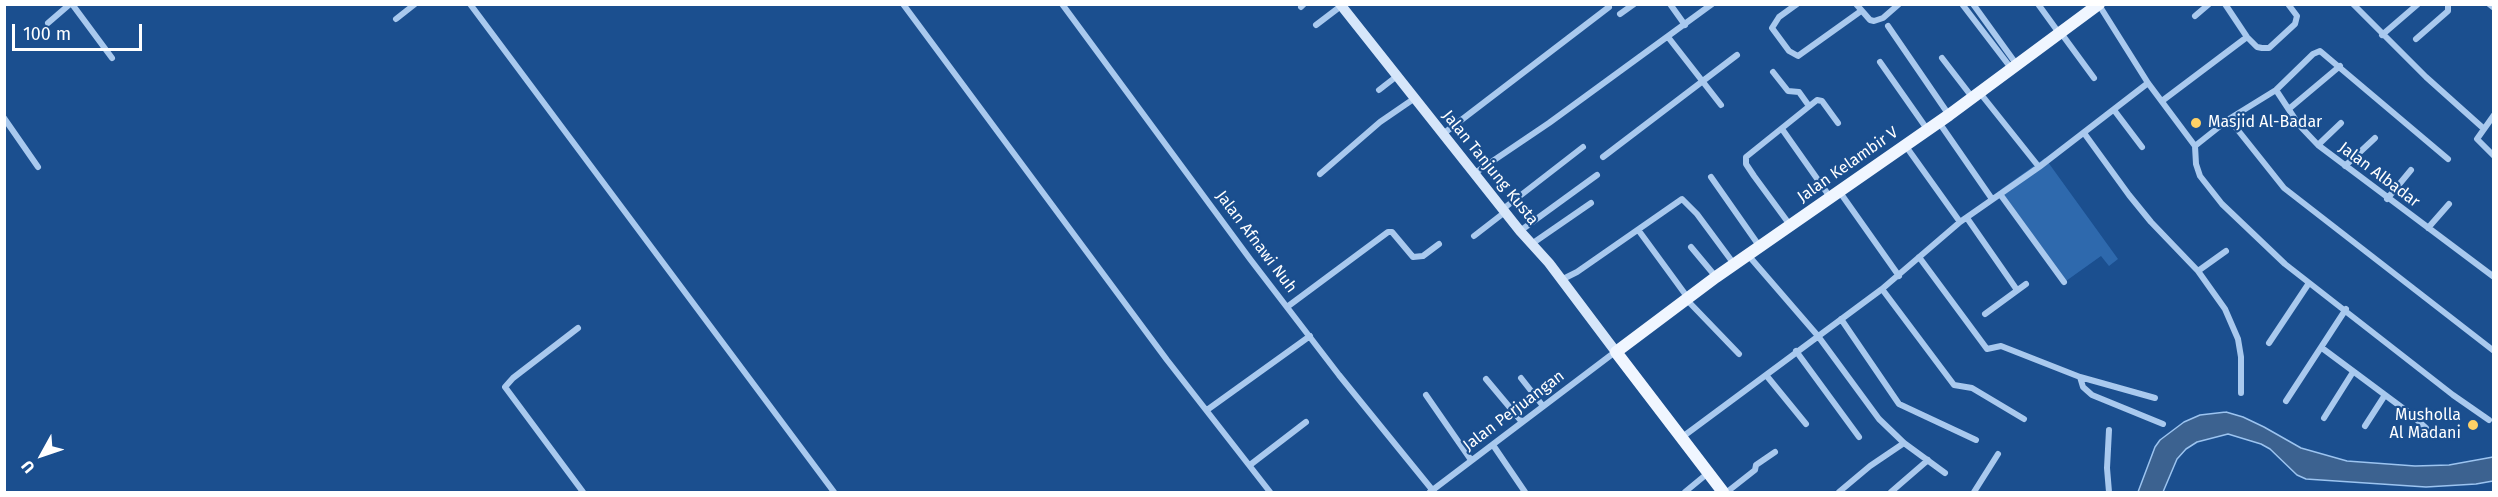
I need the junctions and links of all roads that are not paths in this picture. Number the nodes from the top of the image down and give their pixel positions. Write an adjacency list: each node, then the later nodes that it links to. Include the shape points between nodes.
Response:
1 (71, 4): 30 (street); 40 (street)
2 (415, 4): 29 (street)
3 (470, 4): 168 (street)
4 (903, 4): 144 (street)
5 (1062, 4): 120 (street, Jalan Afnawi Nuh)
6 (1634, 4): 27 (street)
7 (1670, 4): 32 (street)
8 (1712, 4): 32 (street)
9 (1797, 4): 26 (street, via 1772,28 1789,51 1798,56)
10 (1856, 4): 26 (street)
11 (1899, 4): 26 (street, via 1874,21)
12 (1962, 4): 44 (street)
13 (1973, 4): 44 (street)
14 (2038, 4): 34 (street)
15 (2209, 4): 28 (street)
16 (2225, 4): 36 (street)
17 (2288, 4): 36 (street, via 2297,20 2269,48 2257,47)
18 (2353, 4): 35 (street)
19 (2418, 4): 35 (street)
20 (2448, 4): 38 (street, via 2448,11)
21 (2489, 4): 25 (street)
22 (1340, 5): 31 (street); 46 (street, Jalan Tanjung Kusta)
23 (2099, 5): 34 (main road, Jalan Kelambir V); 49 (street)
24 (1609, 7): 69 (street)
25 (2493, 8)
26 (1861, 11)
27 (1620, 14)
28 (2195, 16)
29 (396, 19)
30 (48, 23)
31 (1316, 25)
32 (1685, 25): 37 (street)
33 (1888, 26): 61 (street)
34 (2060, 33): 44 (main road, Jalan Kelambir V); 47 (street)
35 (2382, 35): 65 (street)
36 (2247, 37): 54 (street)
37 (1668, 38): 48 (street); 83 (street)
38 (2416, 39)
39 (1737, 55): 48 (street)
40 (112, 58)
41 (1942, 58): 52 (street)
42 (1880, 62): 67 (street)
43 (2340, 66): 51 (street, via 2318,51); 57 (street); 78 (street)
44 (2014, 67): 52 (main road, Jalan Kelambir V)
45 (1773, 72): 56 (street, via 1788,91 1799,92)
46 (1397, 76): 50 (street); 53 (street, Jalan Tanjung Kusta)
47 (2094, 78)
48 (1704, 81): 55 (street); 77 (street)
49 (2148, 83): 54 (street); 58 (street)
50 (1379, 90)
51 (2276, 90): 57 (street, Jalan Albadar); 62 (street)
52 (1976, 95): 61 (main road, Jalan Kelambir V); 81 (street)
53 (1415, 98): 69 (street, Jalan Tanjung Kusta); 84 (street, via 1380,122)
54 (2162, 101): 73 (street)
55 (1721, 105)
56 (1809, 106): 63 (street, via 1820,99); 66 (street)
57 (2289, 108): 72 (street, Jalan Albadar)
58 (2114, 110): 68 (street); 75 (street)
59 (2493, 116): 65 (street)
60 (4, 118): 80 (street)
61 (1944, 118): 67 (main road, Jalan Kelambir V); 89 (street)
62 (2229, 119): 73 (street); 131 (street, via 2284,188)
63 (1838, 123)
64 (2341, 123): 72 (street)
65 (2483, 128): 76 (street, via 2477,141)
66 (1782, 129): 87 (street); 96 (street, via 1749,153 1745,161)
67 (1928, 129): 71 (main road, Jalan Kelambir V)
68 (2084, 133): 81 (street); 109 (street, via 2151,222)
69 (1443, 134): 83 (street, Jalan Tanjung Kusta)
70 (2375, 138): 79 (street)
71 (1905, 145): 87 (main road, Jalan Kelambir V); 95 (street)
72 (2318, 145): 79 (street, Jalan Albadar)
73 (2195, 146): 115 (street, via 2200,176 2222,204)
74 (1583, 147): 93 (street)
75 (2142, 147)
76 (2493, 156)
77 (1603, 157)
78 (2448, 159)
79 (2345, 166): 90 (street, Jalan Albadar)
80 (38, 167)
81 (2039, 167): 88 (street)
82 (2411, 170): 90 (street)
83 (1475, 173): 93 (street, Jalan Tanjung Kusta)
84 (1320, 174)
85 (1597, 175): 98 (street)
86 (1711, 177): 104 (street)
87 (1834, 194): 96 (main road, Jalan Kelambir V); 110 (street)
88 (2000, 194): 89 (street); 114 (street)
89 (1992, 199): 94 (street)
90 (2387, 199): 97 (street, Jalan Albadar)
91 (1592, 203): 101 (street)
92 (2449, 204): 97 (street)
93 (1504, 210): 98 (street, Jalan Tanjung Kusta); 100 (street)
94 (1967, 218): 95 (street); 118 (street)
95 (1960, 222): 107 (street)
96 (1791, 226): 104 (main road, Jalan Kelambir V)
97 (2428, 228): 112 (street, Jalan Albadar)
98 (1520, 231): 101 (street, Jalan Tanjung Kusta)
99 (1639, 231): 108 (street, via 1684,199); 113 (street); 119 (street)
100 (1474, 236)
101 (1533, 243): 113 (street, Jalan Tanjung Kusta)
102 (1439, 244): 120 (street, via 1423,256 1413,257 1388,232)
103 (1691, 247): 111 (street)
104 (1760, 247): 106 (main road, Jalan Kelambir V)
105 (2226, 251): 109 (street)
106 (1748, 255): 108 (main road, Jalan Kelambir V); 126 (street)
107 (1919, 257): 110 (street); 135 (street, via 1987,350 2001,346)
108 (1734, 264): 111 (main road, Jalan Kelambir V)
109 (2198, 271): 138 (street, via 2235,328 2241,357)
110 (1899, 276): 117 (street)
111 (1716, 277): 119 (main road, Jalan Kelambir V)
112 (2493, 277)
113 (1561, 280): 129 (street, Jalan Tanjung Kusta)
114 (2064, 282)
115 (2309, 283): 121 (street); 127 (street)
116 (2026, 284): 118 (street)
117 (1882, 289): 123 (street); 146 (street, via 1954,385 1972,388)
118 (2017, 290): 122 (street)
119 (1687, 298): 129 (main road, Jalan Kelambir V); 132 (street)
120 (1287, 307): 125 (street, Jalan Afnawi Nuh)
121 (2346, 309): 128 (street); 147 (street)
122 (1985, 314)
123 (1841, 319): 126 (street); 157 (street, via 1899,404)
124 (578, 328): 167 (street, via 505,387)
125 (1310, 336): 144 (street); 170 (street, Jalan Afnawi Nuh)
126 (1818, 336): 130 (street); 158 (street, via 1879,419)
127 (2269, 344)
128 (2322, 348): 133 (street); 142 (street)
129 (1616, 351): 143 (street, Jalan Perjuangan); 156 (main road)
130 (1796, 351): 134 (street); 155 (street)
131 (2493, 351)
132 (1739, 354)
133 (2353, 372): 140 (street); 145 (street)
134 (1766, 375): 150 (street); 156 (street)
135 (2080, 377): 141 (street); 151 (street, via 2083,387 2092,395)
136 (1521, 378): 143 (street)
137 (1486, 379): 149 (street)
138 (2241, 393)
139 (1426, 395): 162 (street)
140 (2385, 395): 152 (street); 153 (street)
141 (2155, 398)
142 (2286, 401)
143 (1543, 405): 149 (street, Jalan Perjuangan)
144 (1207, 410): 164 (street)
145 (2325, 418)
146 (2024, 419)
147 (2489, 420)
148 (1306, 422): 164 (street)
149 (1522, 422): 159 (street, Jalan Perjuangan)
150 (1806, 424)
151 (2163, 424)
152 (2365, 426)
153 (2426, 428)
154 (2109, 430): 177 (street)
155 (1859, 437)
156 (1681, 438): 165 (main road)
157 (1976, 440)
158 (1905, 443): 163 (street); 174 (street)
159 (1492, 445): 162 (street, Jalan Perjuangan); 171 (street)
160 (1774, 452): 173 (street)
161 (1998, 454): 176 (street)
162 (1471, 460): 170 (street, Jalan Perjuangan)
163 (1928, 460): 166 (street); 175 (street)
164 (1250, 465): 169 (street)
165 (1708, 473): 172 (street); 173 (main road)
166 (1945, 473)
167 (583, 492)
168 (834, 492)
169 (1270, 492)
170 (1432, 492)
171 (1525, 492)
172 (1685, 492)
173 (1725, 492)
174 (1839, 492)
175 (1891, 492)
176 (1974, 492)
177 (2109, 492)

